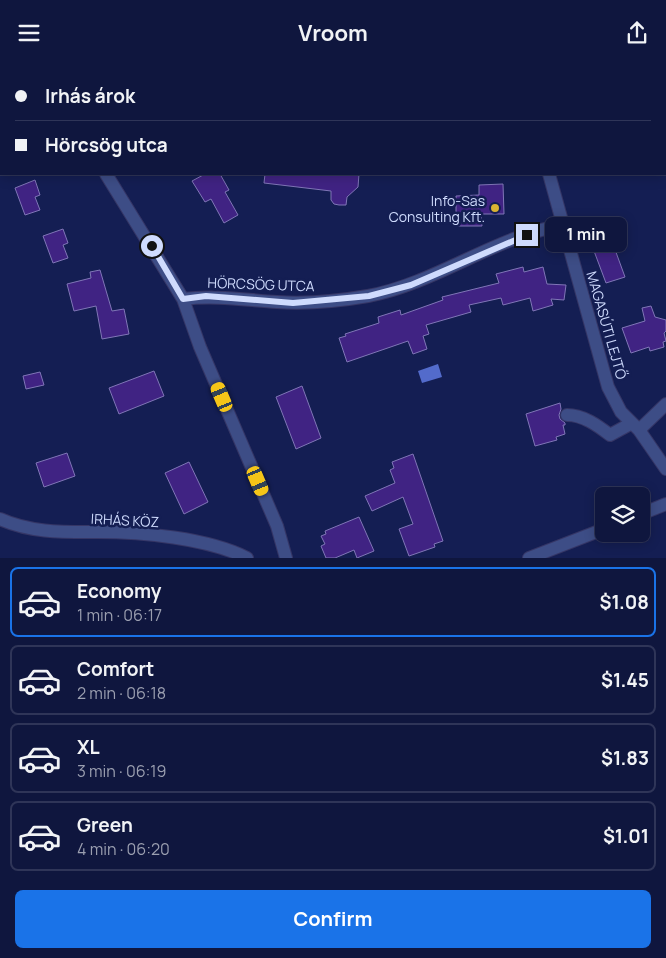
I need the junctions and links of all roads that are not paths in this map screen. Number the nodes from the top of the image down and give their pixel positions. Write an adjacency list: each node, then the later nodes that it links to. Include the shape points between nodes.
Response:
1 (107, 175): 4 (street)
2 (549, 175): 3 (street, MAGASÚTI LEJTŐ)
3 (564, 225): 4 (street, HÖRCSÖG UTCA, via 508,241 411,285 369,296 293,303 206,296); 7 (street, MAGASÚTI LEJTŐ, via 608,387 621,412)
4 (183, 299): 14 (street, via 200,347 278,526)
5 (666, 405): 7 (street)
6 (567, 415): 7 (street, via 597,425 610,435)
7 (635, 427): 8 (street, MAGASÚTI LEJTŐ)
8 (666, 469)
9 (666, 504): 10 (street)
10 (650, 510)
11 (0, 519): 13 (street, IRHÁS KÖZ, via 20,527 46,531 123,532 176,538)
12 (595, 532): 15 (street)
13 (247, 558)
14 (286, 558)
15 (529, 558)

